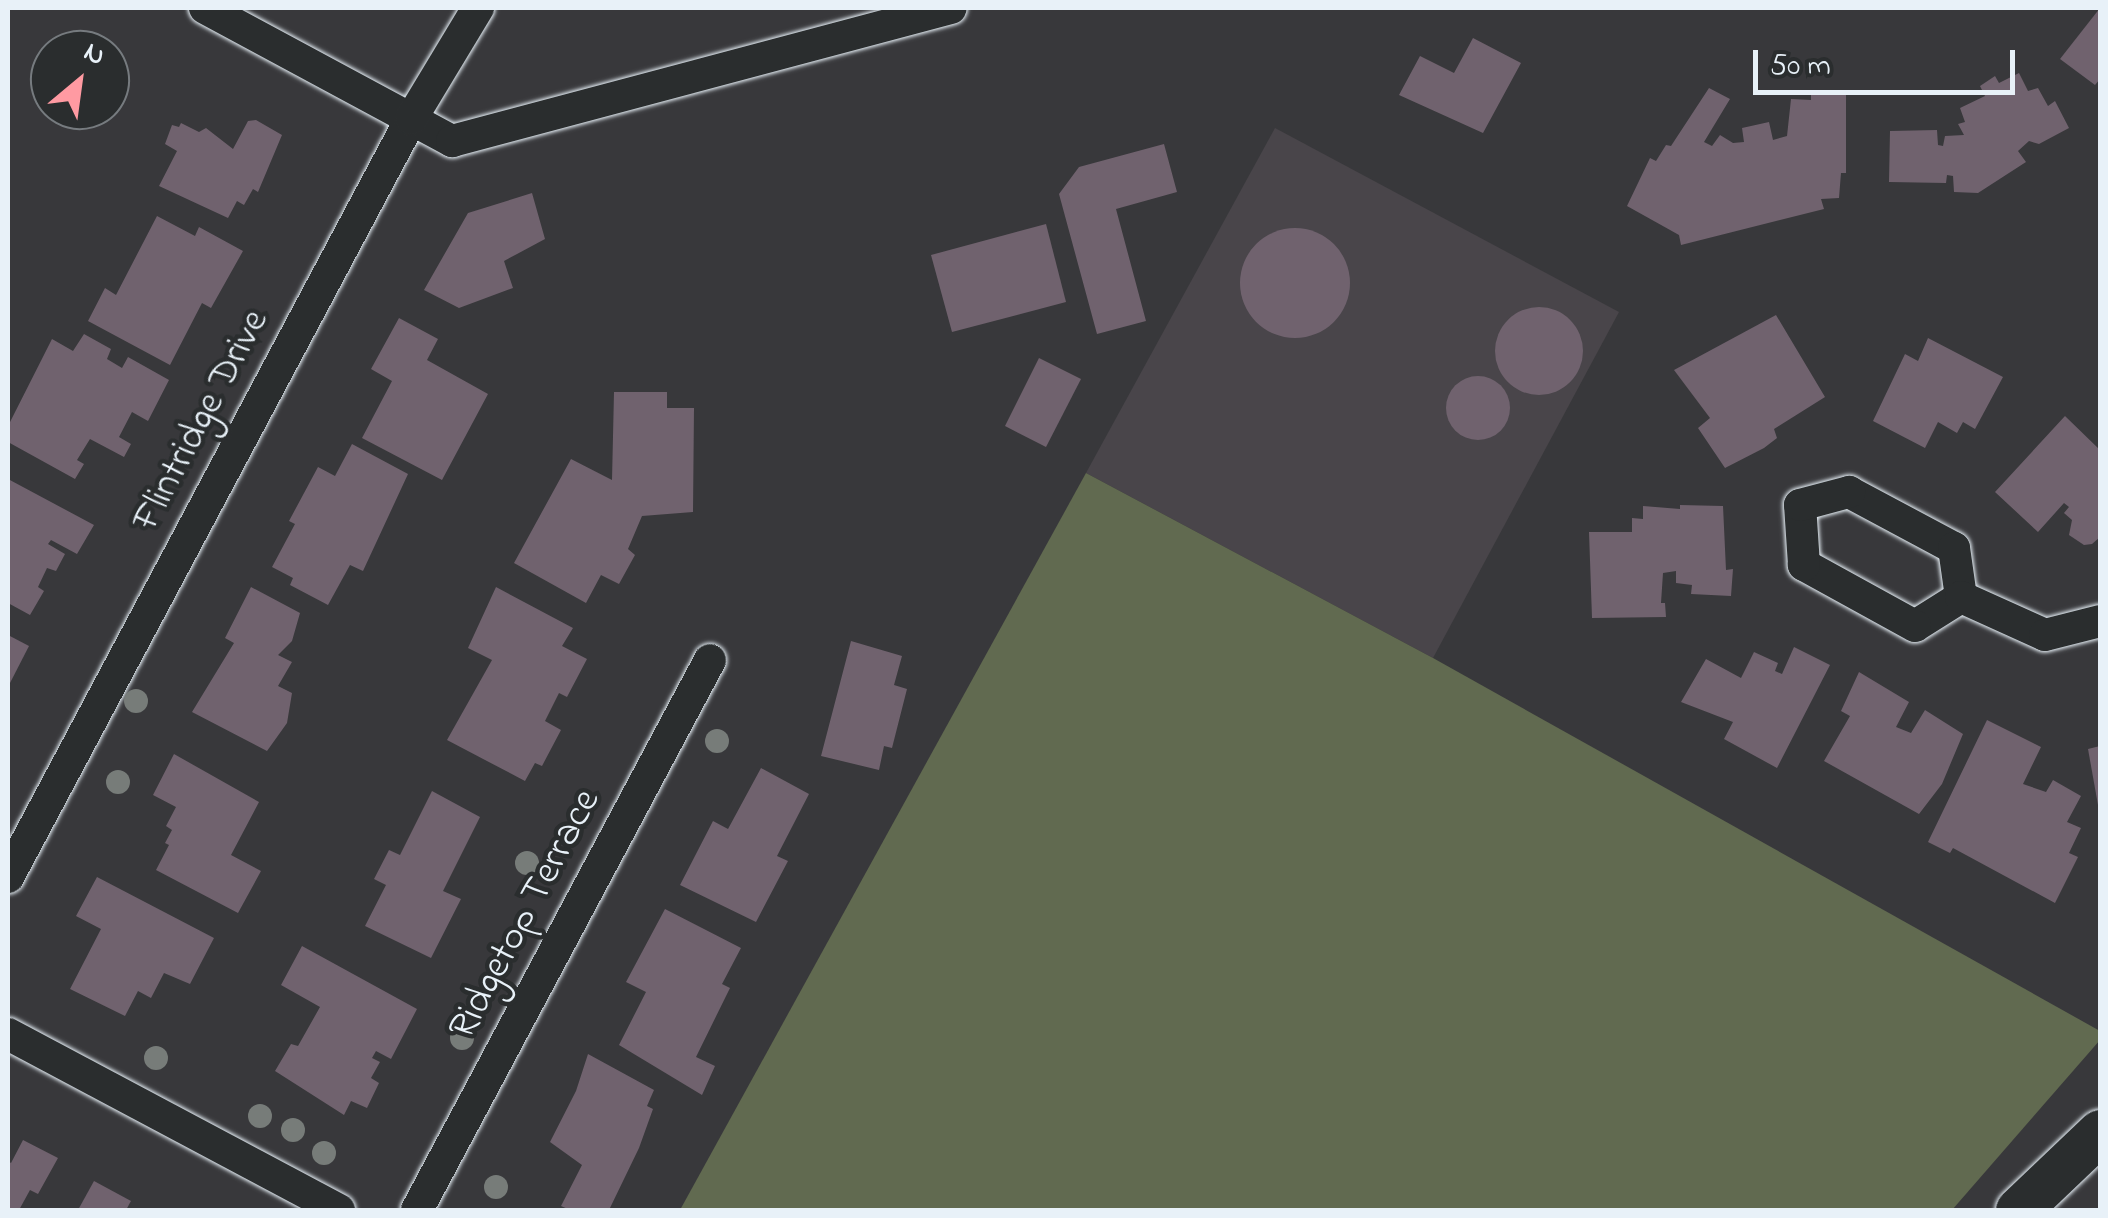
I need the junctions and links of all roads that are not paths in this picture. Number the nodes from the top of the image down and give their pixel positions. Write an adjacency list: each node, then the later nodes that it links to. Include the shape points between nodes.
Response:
1 (205, 8): 4 (street)
2 (478, 8): 4 (street, Flintridge Drive)
3 (951, 8): 4 (street, via 452,140)
4 (411, 119): 8 (street, Flintridge Drive)
5 (1960, 597): 5 (street, via 1914,626 1804,565 1800,505 1849,492 1954,548); 6 (street, via 2045,635)
6 (2100, 620)
7 (710, 660): 12 (street, Ridgetop Terrace)
8 (8, 877)
9 (8, 1034): 11 (street)
10 (2100, 1132): 13 (main road)
11 (338, 1210)
12 (416, 1210)
13 (2018, 1210)

